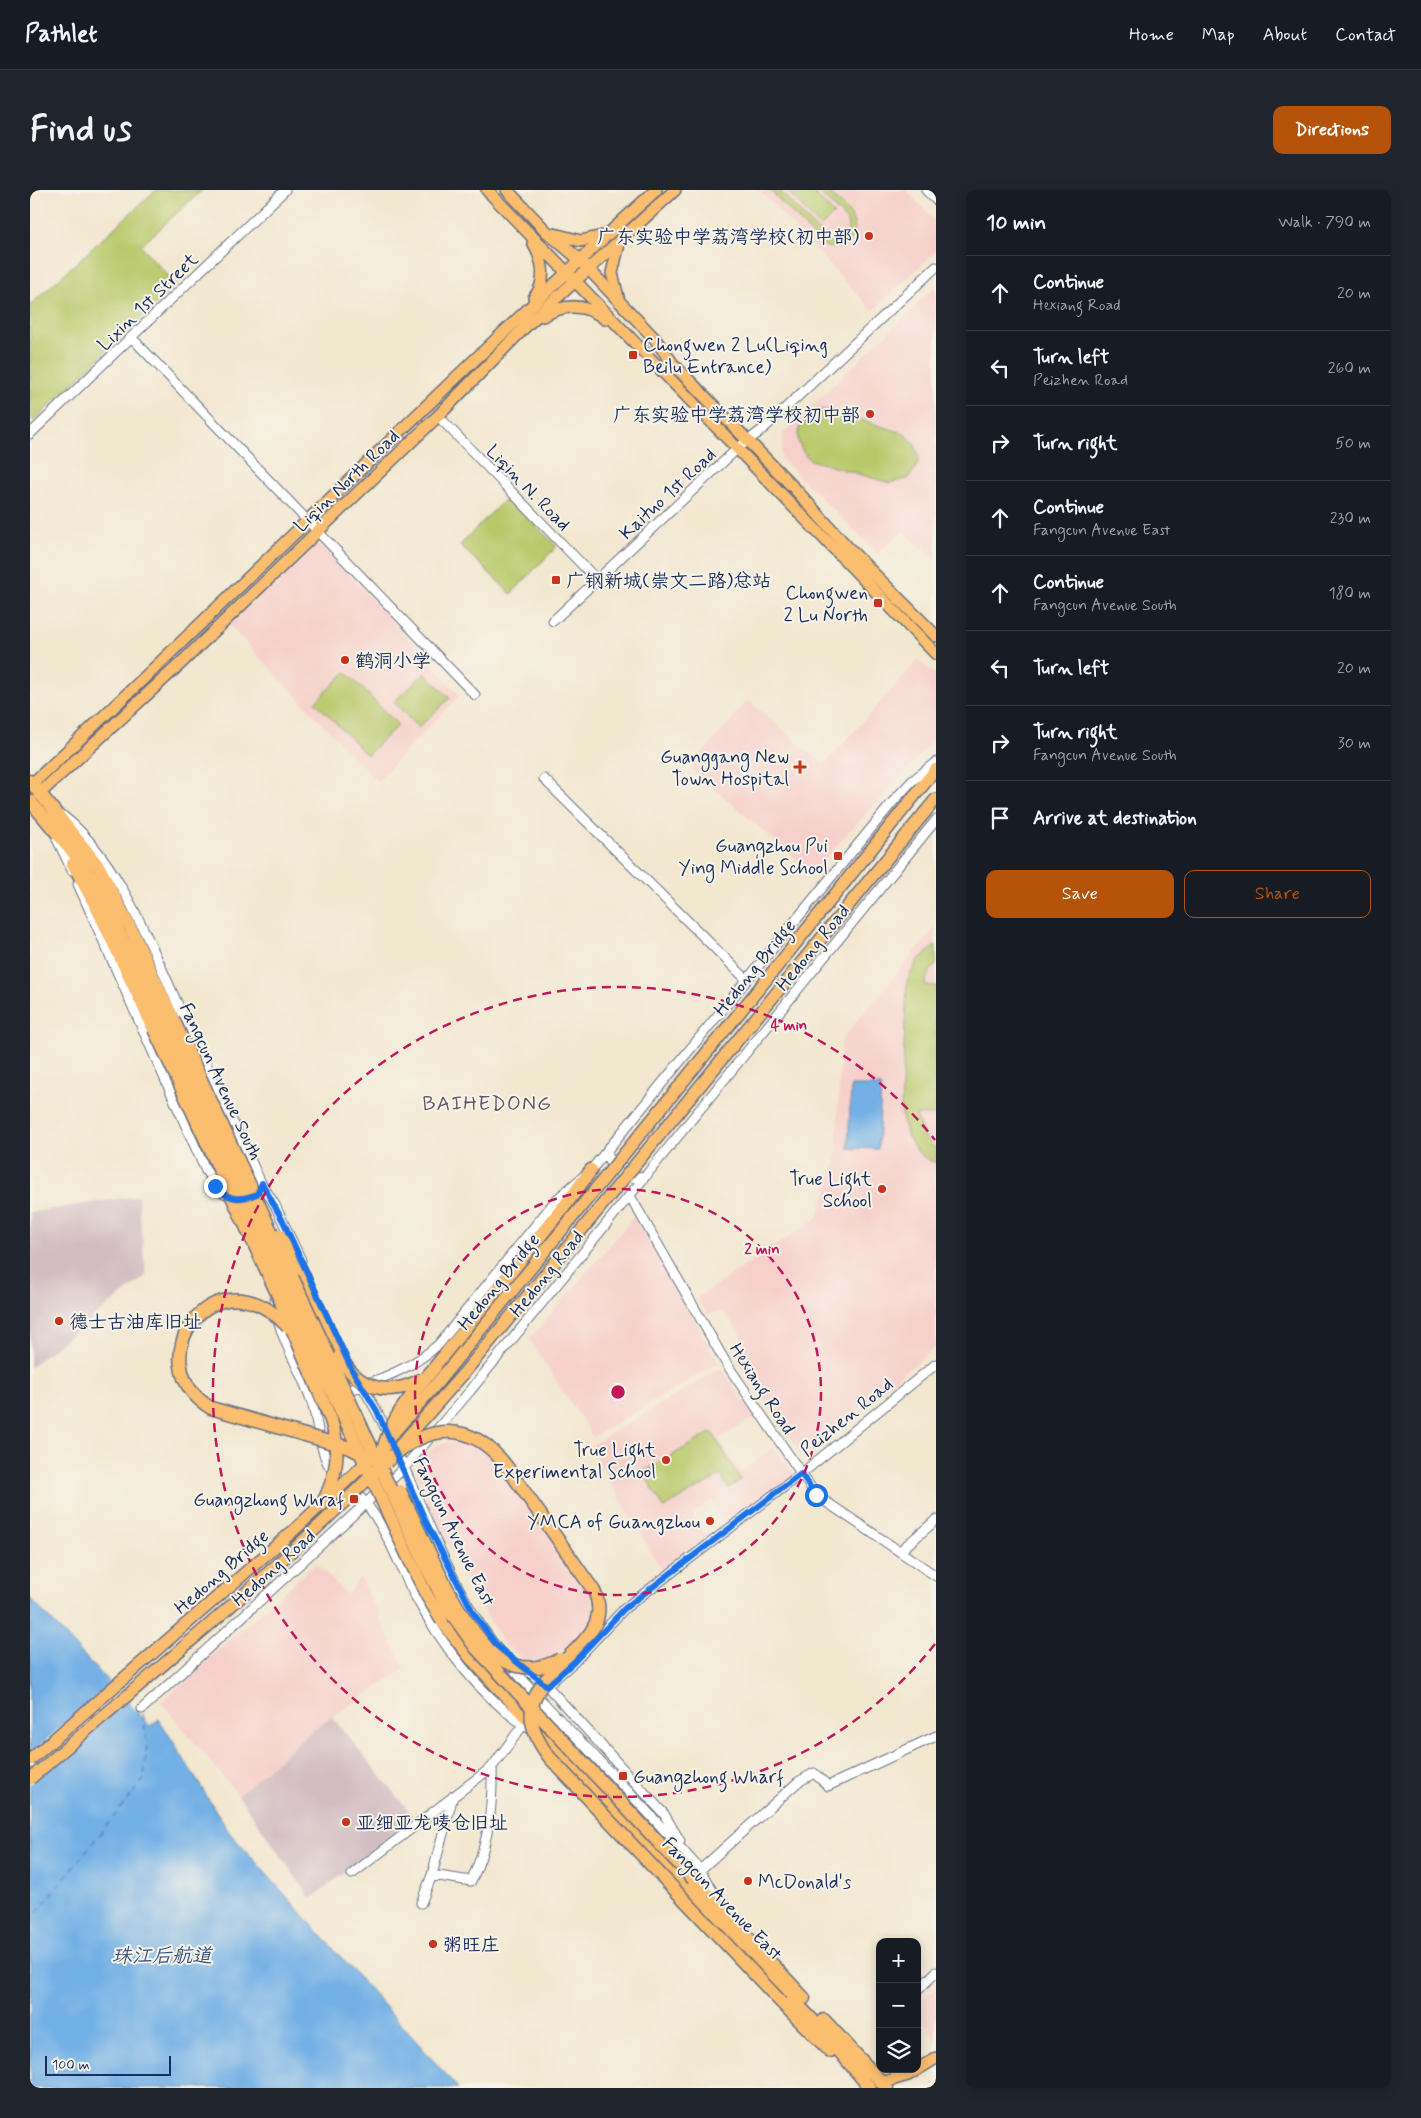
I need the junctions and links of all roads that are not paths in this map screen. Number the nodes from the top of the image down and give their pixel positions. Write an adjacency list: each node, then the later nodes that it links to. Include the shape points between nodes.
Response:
1 (285, 190): 19 (street, Lixin 1st Street)
2 (487, 190): 8 (main road)
3 (507, 190): 9 (main road)
4 (656, 190): 10 (main road, Liqin North Road)
5 (675, 190): 11 (main road, Liqin North Road)
6 (926, 190): 7 (street)
7 (936, 200)
8 (524, 229): 14 (main road); 17 (main road, via 539,253 543,269 537,294)
9 (547, 232): 10 (main road, via 581,241); 12 (main road)
10 (607, 234): 12 (main road, Liqin North Road)
11 (620, 238): 12 (main road, Liqin North Road); 16 (main road, via 612,273)
12 (584, 265): 14 (main road, Liqin North Road); 15 (main road, Liqin North Road); 16 (main road)
13 (936, 267): 24 (street, Kaituo 1st Road)
14 (566, 273): 15 (main road); 17 (main road, Liqin North Road)
15 (575, 282): 18 (main road, Liqin North Road); 21 (main road)
16 (619, 301): 20 (main road)
17 (521, 314): 26 (main road, Liqin North Road)
18 (527, 325): 21 (main road, via 553,310 583,306 598,313); 22 (main road, Liqin North Road)
19 (132, 338): 23 (street, Lixin 1st Street); 26 (street)
20 (655, 339): 21 (main road, via 644,337); 24 (main road, via 673,364)
21 (640, 348): 25 (main road)
22 (438, 416): 27 (main road, Liqin North Road); 28 (street, Liqin N. Road)
23 (30, 434)
24 (748, 440): 25 (street, Kaituo 1st Road); 30 (main road, via 850,550)
25 (738, 448): 28 (street, Kaituo 1st Road); 31 (main road)
26 (308, 520): 27 (street); 36 (main road, Liqin North Road)
27 (318, 531): 32 (street); 36 (main road, Liqin North Road, via 181,663)
28 (597, 580): 29 (street, Kaituo 1st Road)
29 (553, 621)
30 (936, 636)
31 (936, 654)
32 (475, 695)
33 (936, 762): 41 (street, Hedong Road, via 912,780 896,798)
34 (936, 769): 61 (main road, Hedong Bridge, bridge, via 438,1382 376,1454)
35 (544, 779): 41 (street)
36 (33, 790): 38 (highway, Fangcun Avenue South); 40 (highway, Fangcun Avenue South)
37 (936, 799): 56 (main road, Hedong Bridge, bridge, via 464,1374)
38 (50, 806): 42 (highway, Fangcun Avenue South, via 105,878); 47 (street, Fangcun Avenue South, via 75,826 101,857 126,896)
39 (936, 820): 45 (street, Hedong Road)
40 (54, 832): 42 (highway, Fangcun Avenue South, via 96,884); 49 (street, Fangcun Avenue South, via 206,1171 220,1191)
41 (747, 980): 43 (street, Hedong Road)
42 (163, 1024): 46 (highway, Fangcun Avenue South, bridge); 50 (highway, bridge); 62 (highway, Fangcun Avenue South, bridge)
43 (608, 1148): 44 (street, Hedong Road); 45 (street, via 610,1163 618,1173 634,1178)
44 (591, 1170): 52 (highway); 53 (street, Hedong Road, via 556,1200 439,1344 404,1368)
45 (647, 1174): 48 (street, Hedong Road)
46 (246, 1178): 52 (highway, bridge, via 290,1251 349,1371 367,1384 393,1389 418,1381); 55 (highway, Fangcun Avenue South, bridge)
47 (262, 1183): 49 (street, via 257,1194); 53 (street, Fangcun Avenue South)
48 (630, 1196): 57 (street, Hedong Road); 58 (street, Hexiang Road, via 726,1362)
49 (242, 1200): 54 (street, Fangcun Avenue South, via 252,1207 277,1258 279,1267 274,1294 277,1315)
50 (296, 1336): 59 (highway, bridge, via 276,1315 258,1304 244,1300 221,1301 207,1307 190,1324 181,1347 183,1373 194,1394 211,1408 356,1450 372,1460); 61 (highway, bridge, via 335,1434 334,1479)
51 (936, 1364): 58 (street, Peizhen Road)
52 (435, 1367): 62 (highway, bridge, via 398,1412 384,1445 380,1477)
53 (362, 1386): 54 (street, Hedong Road); 57 (street, Fangcun Avenue East)
54 (312, 1404): 60 (street, Fangcun Avenue East, via 329,1465)
55 (366, 1437): 59 (highway, bridge); 66 (highway, bridge, via 400,1492 456,1603 494,1654 512,1664 536,1667 555,1662)
56 (386, 1462): 66 (highway, bridge, via 413,1440 438,1432 468,1436 492,1450 513,1475 597,1598 599,1611 596,1623); 75 (main road, Hedong Bridge, bridge, via 270,1572)
57 (403, 1469): 60 (street, Hedong Road); 67 (street, Fangcun Avenue East, via 457,1585)
58 (801, 1474): 64 (street, Hexiang Road, via 816,1495); 68 (street, Peizhen Road, via 625,1608)
59 (387, 1484): 79 (highway, Fangcun Avenue East, bridge, via 440,1595 468,1638)
60 (367, 1504): 69 (street, Hedong Road); 70 (street, Fangcun Avenue East, via 436,1631 480,1685)
61 (321, 1506): 73 (main road, Hedong Bridge, bridge)
62 (390, 1518): 72 (highway, Fangcun Avenue East, bridge, via 442,1621 471,1658)
63 (936, 1520): 64 (street)
64 (900, 1552): 65 (street, Hexiang Road)
65 (936, 1576)
66 (582, 1643): 85 (highway, bridge, via 545,1679 536,1696 533,1722 538,1740 550,1758 782,2003)
67 (498, 1647): 68 (street); 77 (street, Fangcun Avenue East, via 546,1705)
68 (547, 1686): 77 (street, via 664,1814)
69 (142, 1709)
70 (523, 1724): 72 (street, Fangcun Avenue East); 74 (street)
71 (936, 1736): 79 (street, via 828,1786 814,1773 798,1782)
72 (546, 1738): 85 (highway, Fangcun Avenue East, via 814,2022)
73 (30, 1760)
74 (492, 1767): 76 (street); 80 (street, via 492,1793 481,1862 471,1882)
75 (30, 1779)
76 (453, 1795): 78 (street); 80 (street)
77 (689, 1857): 79 (street, Fangcun Avenue East)
78 (352, 1874)
79 (697, 1874): 86 (highway, Fangcun Avenue East, via 723,1910)
80 (432, 1875): 81 (street)
81 (421, 1903)
82 (936, 1972): 83 (street)
83 (921, 1987)
84 (936, 2058): 86 (main road, via 908,2075)
85 (860, 2078): 86 (highway, Fangcun Avenue East)
86 (879, 2086)

